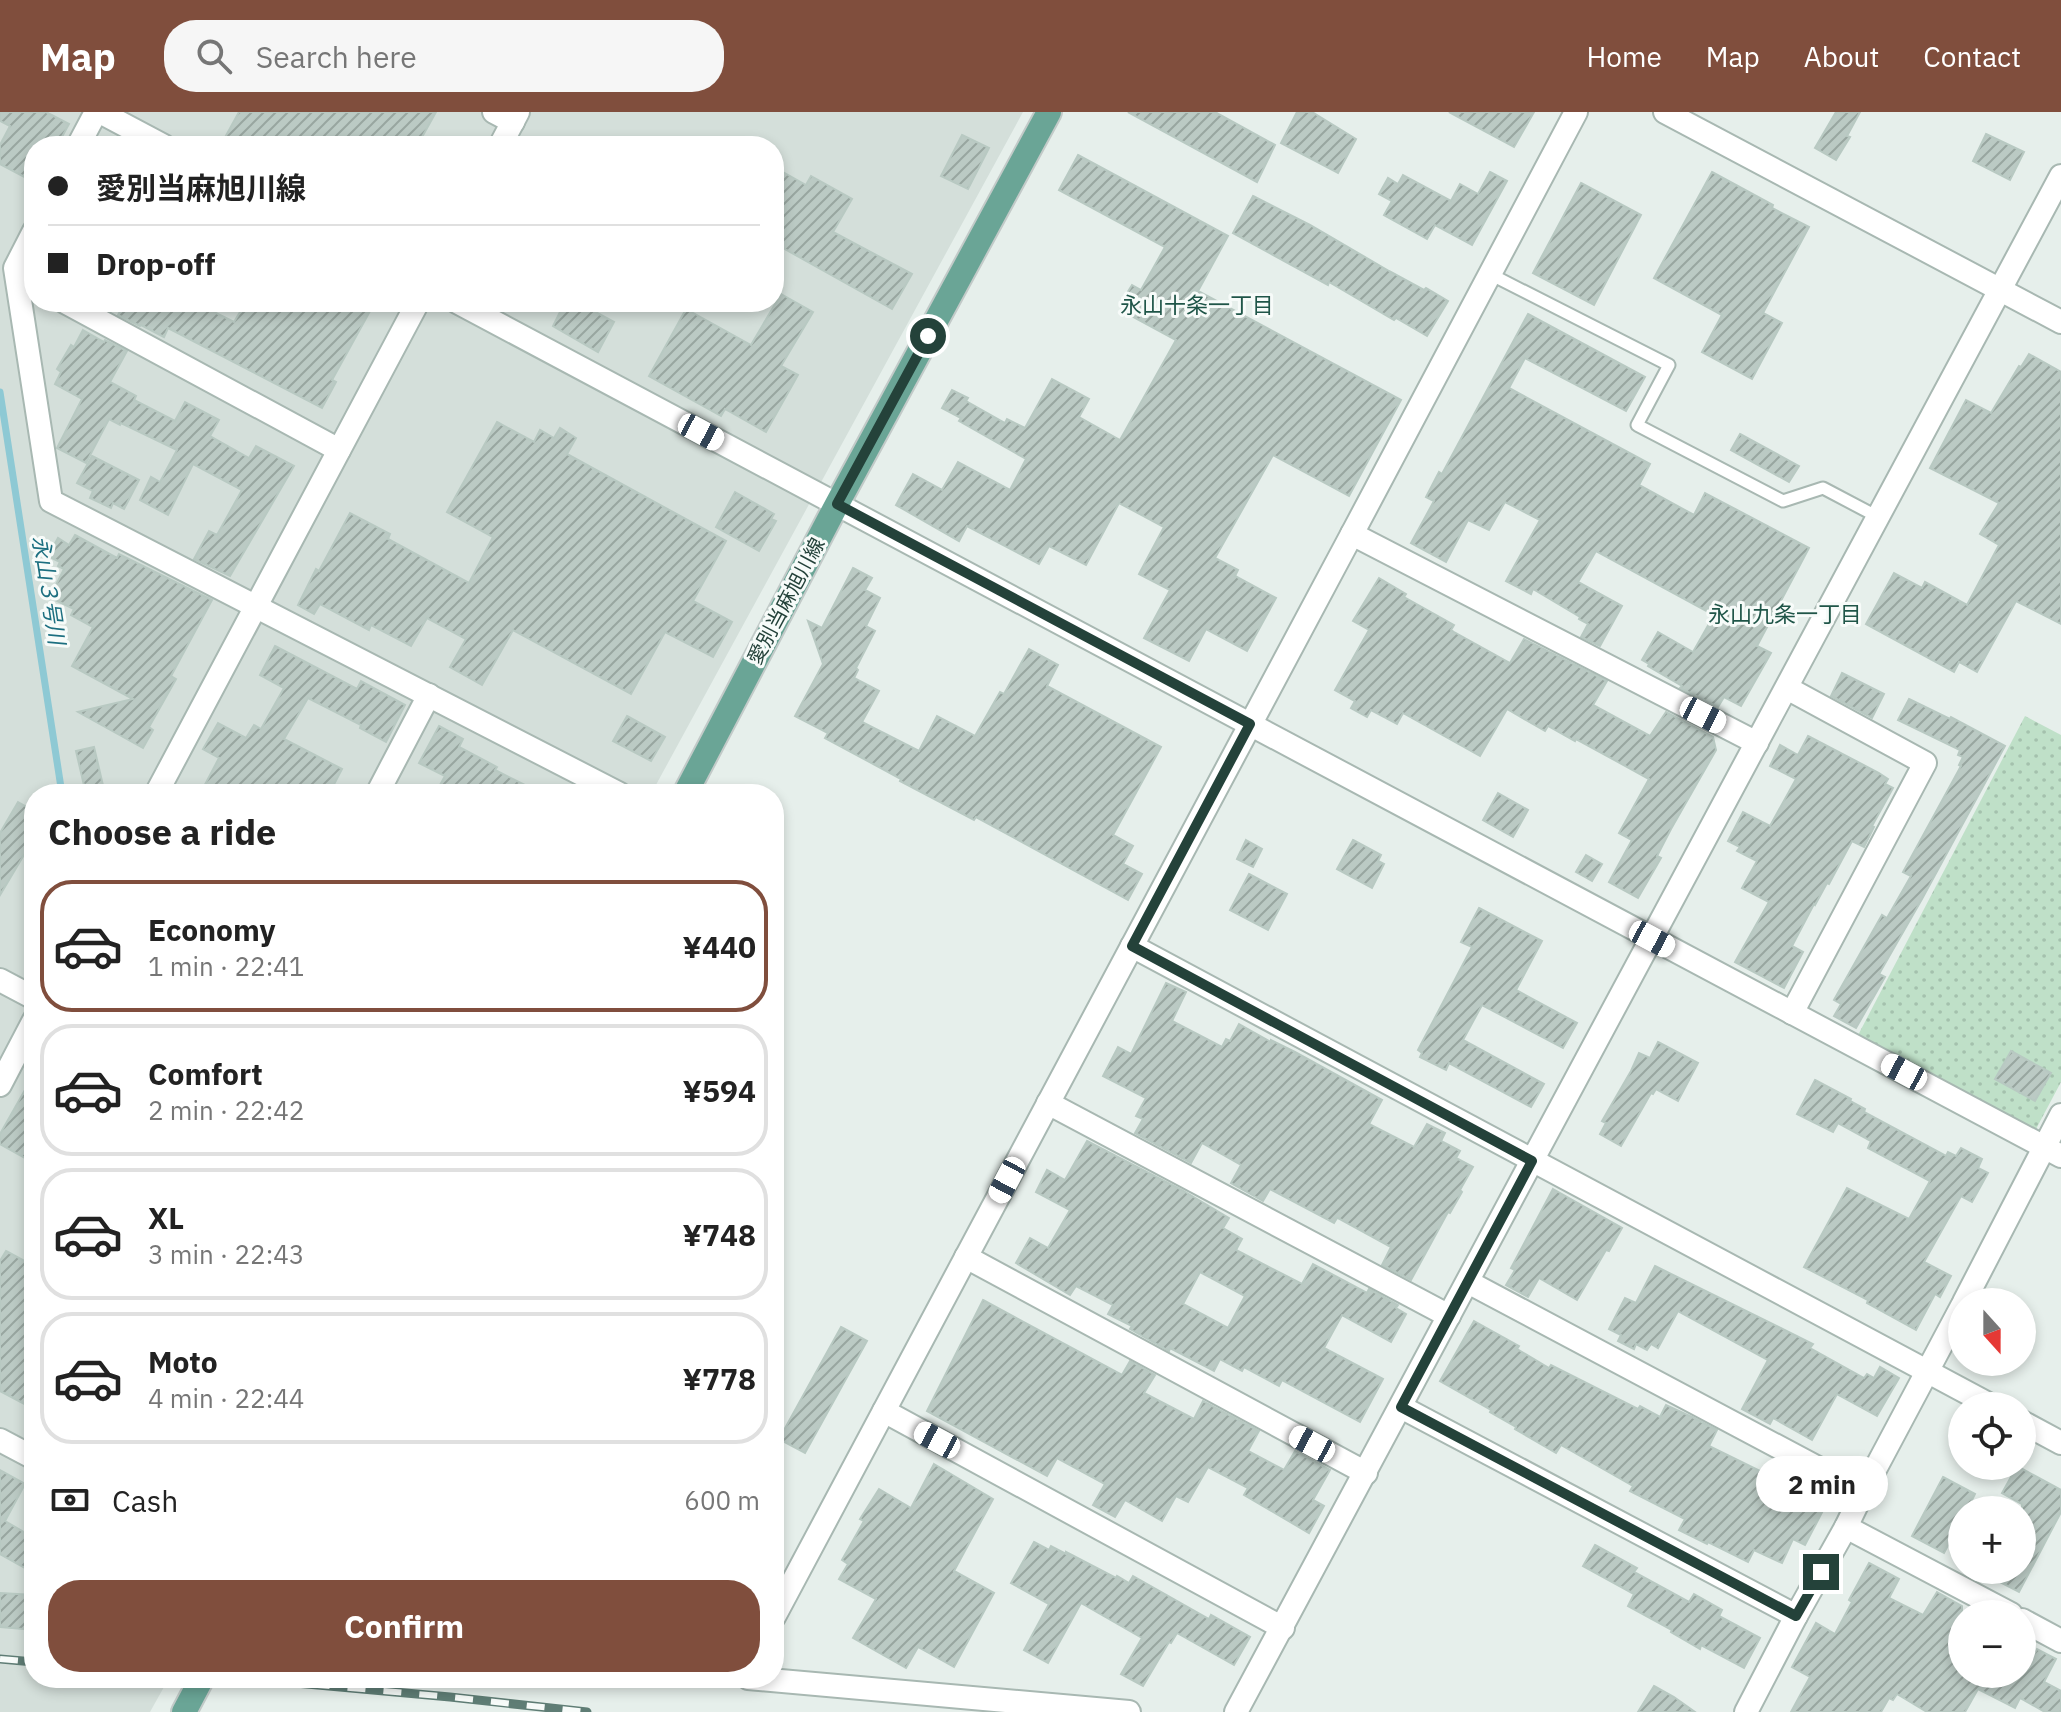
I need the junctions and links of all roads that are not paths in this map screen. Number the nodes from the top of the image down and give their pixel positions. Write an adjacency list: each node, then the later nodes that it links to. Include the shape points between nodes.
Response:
1 (98, 112): 6 (street); 7 (street)
2 (1049, 112): 20 (main road, 愛別当麻旭川線)
3 (1576, 112): 11 (street)
4 (1665, 112): 13 (street)
5 (508, 115): 8 (street)
6 (84, 136)
7 (145, 136)
8 (503, 136)
9 (2061, 176): 13 (street)
10 (24, 250): 12 (street, via 15,268)
11 (1490, 274): 21 (lane, via 1669,365 1637,425 1783,501 1823,488); 22 (street)
12 (24, 279)
13 (2001, 290): 18 (street); 21 (street)
14 (30, 312): 23 (street, via 51,501)
15 (84, 312): 19 (street)
16 (413, 312): 19 (street)
17 (476, 312): 20 (street)
18 (2061, 322)
19 (339, 450): 23 (street)
20 (837, 504): 26 (street); 31 (main road, 愛別当麻旭川線)
21 (1879, 518): 24 (street)
22 (1352, 534): 26 (street); 27 (street)
23 (255, 607): 25 (street); 28 (street)
24 (1787, 688): 27 (street); 36 (street, via 1925,763)
25 (429, 695): 29 (street); 30 (street)
26 (1250, 724): 32 (street); 33 (street)
27 (1757, 743): 32 (street)
28 (161, 784)
29 (382, 784)
30 (601, 784)
31 (690, 784)
32 (1652, 939): 36 (street); 42 (street)
33 (1132, 946): 39 (street); 42 (street)
34 (0, 980): 35 (street)
35 (24, 993)
36 (1792, 1013): 41 (street)
37 (24, 1039): 38 (street)
38 (0, 1085)
39 (1048, 1103): 43 (street); 46 (street)
40 (2061, 1115): 41 (street)
41 (2052, 1152): 45 (street)
42 (1532, 1161): 44 (street); 48 (street)
43 (966, 1257): 51 (street); 56 (street)
44 (1468, 1282): 46 (street); 57 (street)
45 (1972, 1288)
46 (1449, 1316): 50 (street)
47 (1948, 1333): 48 (street)
48 (1928, 1372): 49 (street); 57 (street)
49 (1966, 1392)
50 (1401, 1407): 56 (street); 61 (street)
51 (884, 1411): 59 (street); 62 (street)
52 (2036, 1430): 54 (street)
53 (0, 1440): 55 (street)
54 (2061, 1443)
55 (24, 1453)
56 (1366, 1473): 62 (street)
57 (1863, 1492): 58 (street)
58 (1846, 1527): 60 (street); 61 (street)
59 (784, 1598)
60 (1984, 1600)
61 (1796, 1616): 70 (street)
62 (1283, 1628): 69 (street)
63 (2036, 1628): 64 (street)
64 (2061, 1641)
65 (784, 1681): 68 (street)
66 (197, 1688): 67 (main road)
67 (184, 1712)
68 (1129, 1712)
69 (1236, 1712)
70 (1746, 1712)

